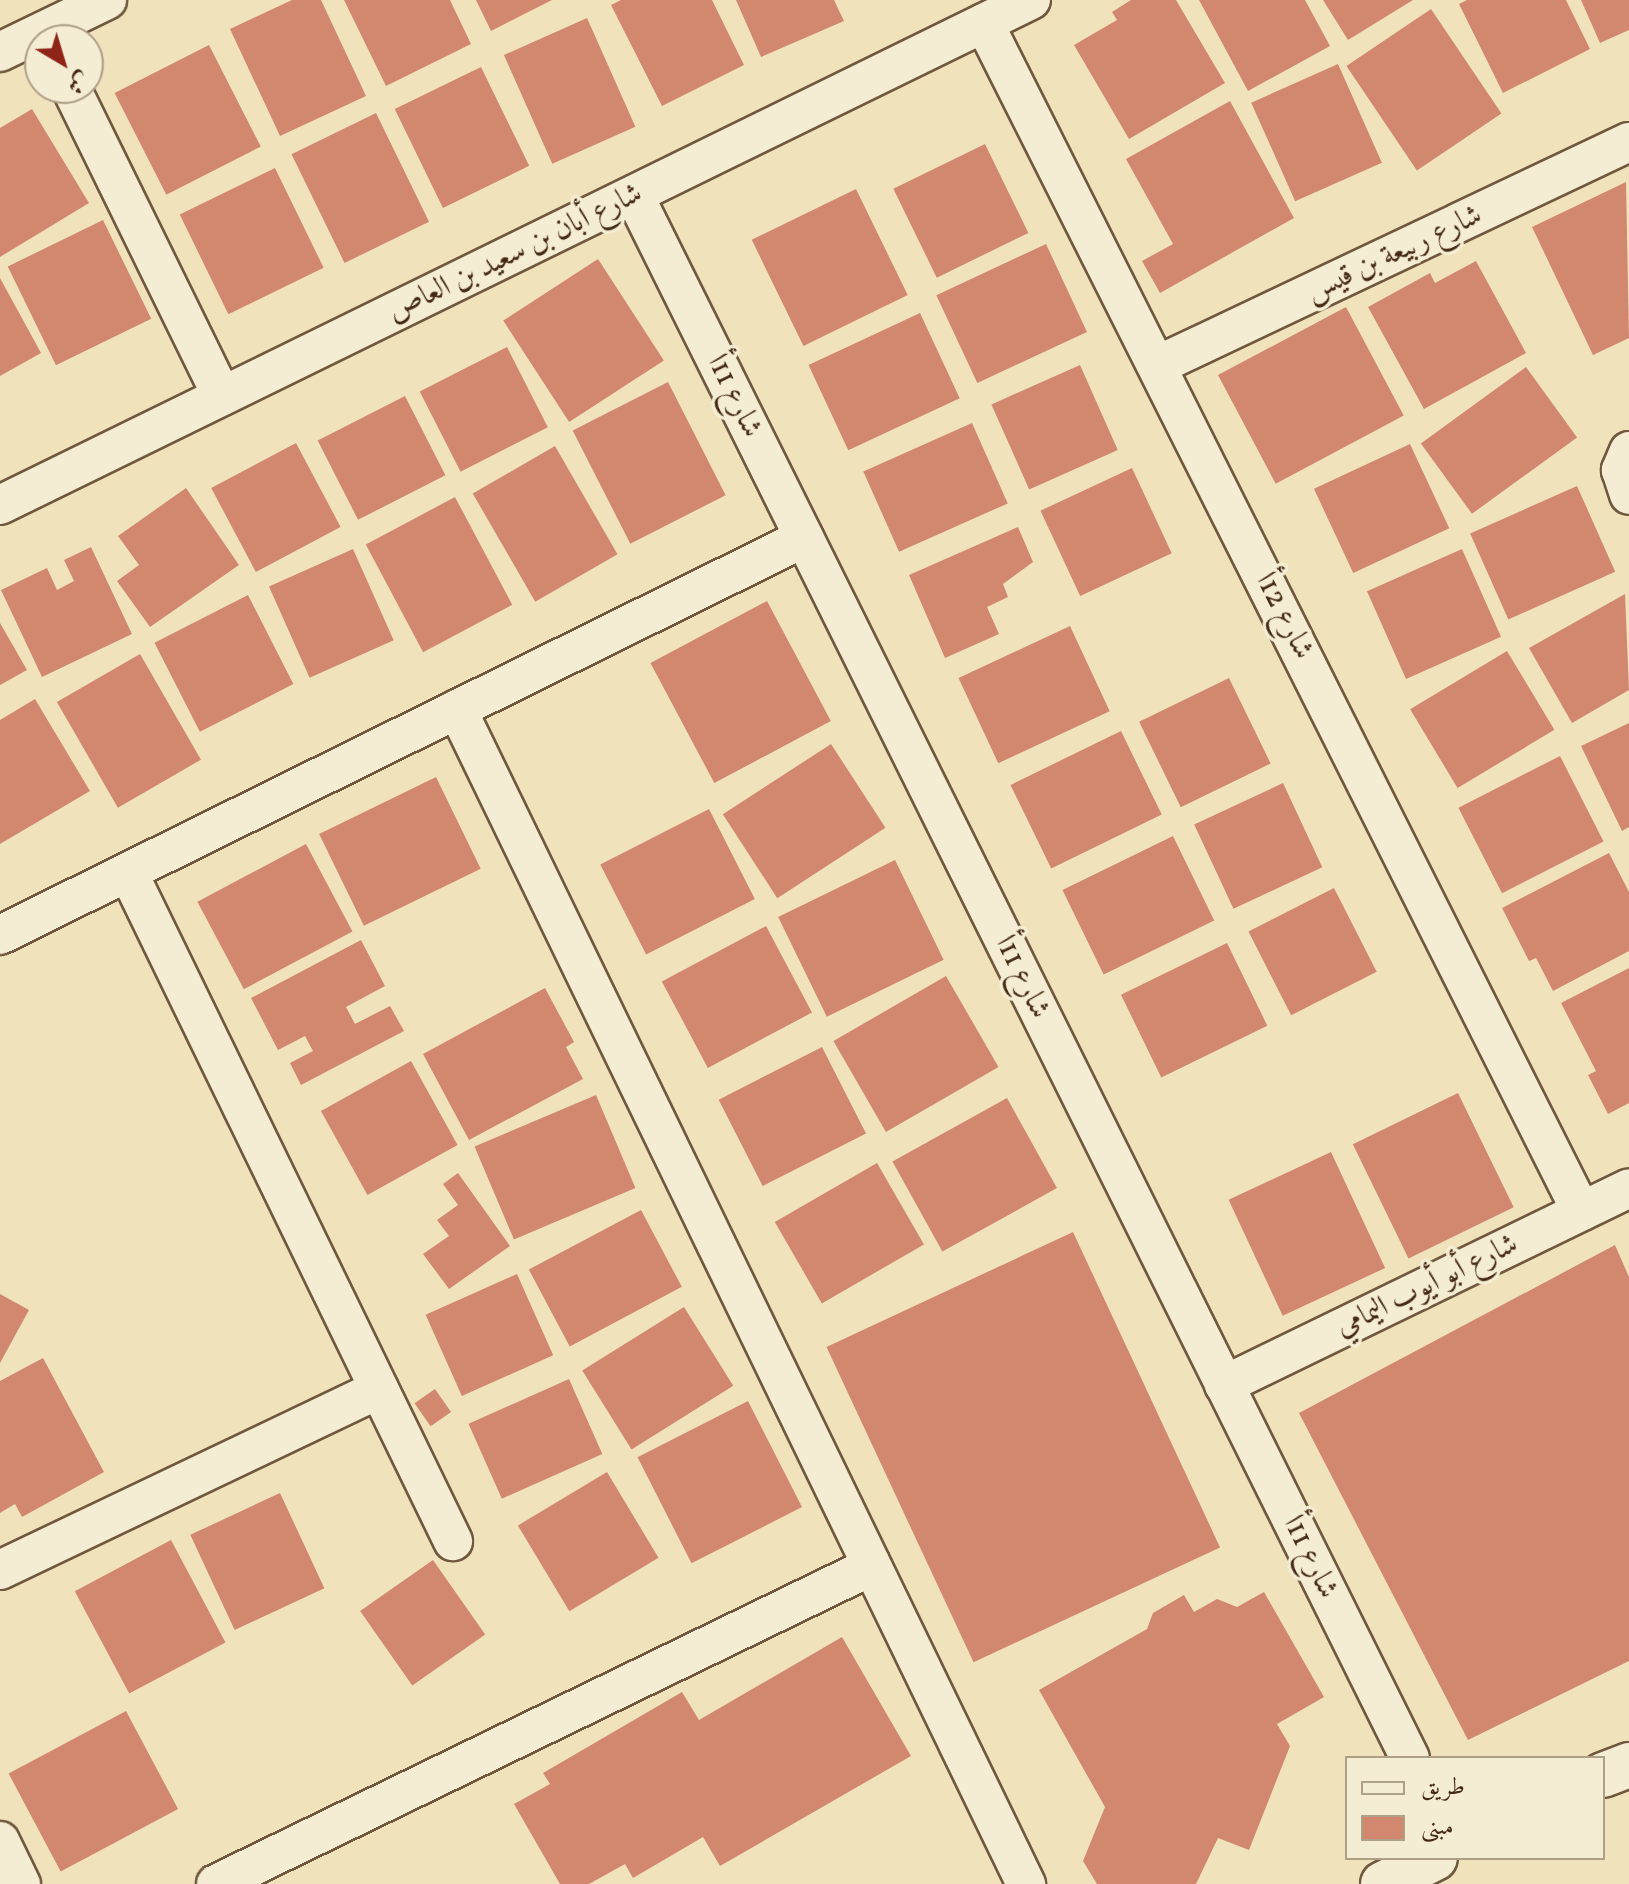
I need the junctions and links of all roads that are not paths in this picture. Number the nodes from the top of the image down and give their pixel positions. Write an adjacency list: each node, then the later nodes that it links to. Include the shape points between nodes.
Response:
1 (107, 0): 4 (street)
2 (1031, 0): 3 (street, شارع أبان بن سعيد بن العاص)
3 (984, 23): 9 (street, شارع أبان بن سعيد بن العاص); 10 (street, شارع 12أ)
4 (66, 24)
5 (24, 43): 6 (street)
6 (0, 52)
7 (79, 104): 11 (street)
8 (1629, 142): 10 (street, شارع ربيعة بن قيس)
9 (634, 195): 11 (street, شارع أبان بن سعيد بن العاص); 13 (street, شارع 11أ)
10 (1158, 365): 18 (street, شارع 12أ)
11 (222, 396): 12 (street, شارع أبان بن سعيد بن العاص)
12 (0, 505)
13 (804, 538): 14 (street); 19 (street, شارع 11أ)
14 (457, 709): 15 (street); 22 (street)
15 (128, 872): 16 (street); 20 (street)
16 (0, 935)
17 (1629, 1188): 18 (street, شارع أبو أيوب اليمامي)
18 (1581, 1211): 19 (street, شارع أبو أيوب اليمامي)
19 (1224, 1385): 24 (street, شارع 11أ)
20 (379, 1389): 21 (street); 23 (street)
21 (453, 1541)
22 (872, 1566): 28 (street); 29 (street)
23 (0, 1570)
24 (1409, 1756)
25 (0, 1841): 27 (street)
26 (1431, 1860): 30 (street)
27 (21, 1884)
28 (216, 1884)
29 (1026, 1884)
30 (1383, 1884)

